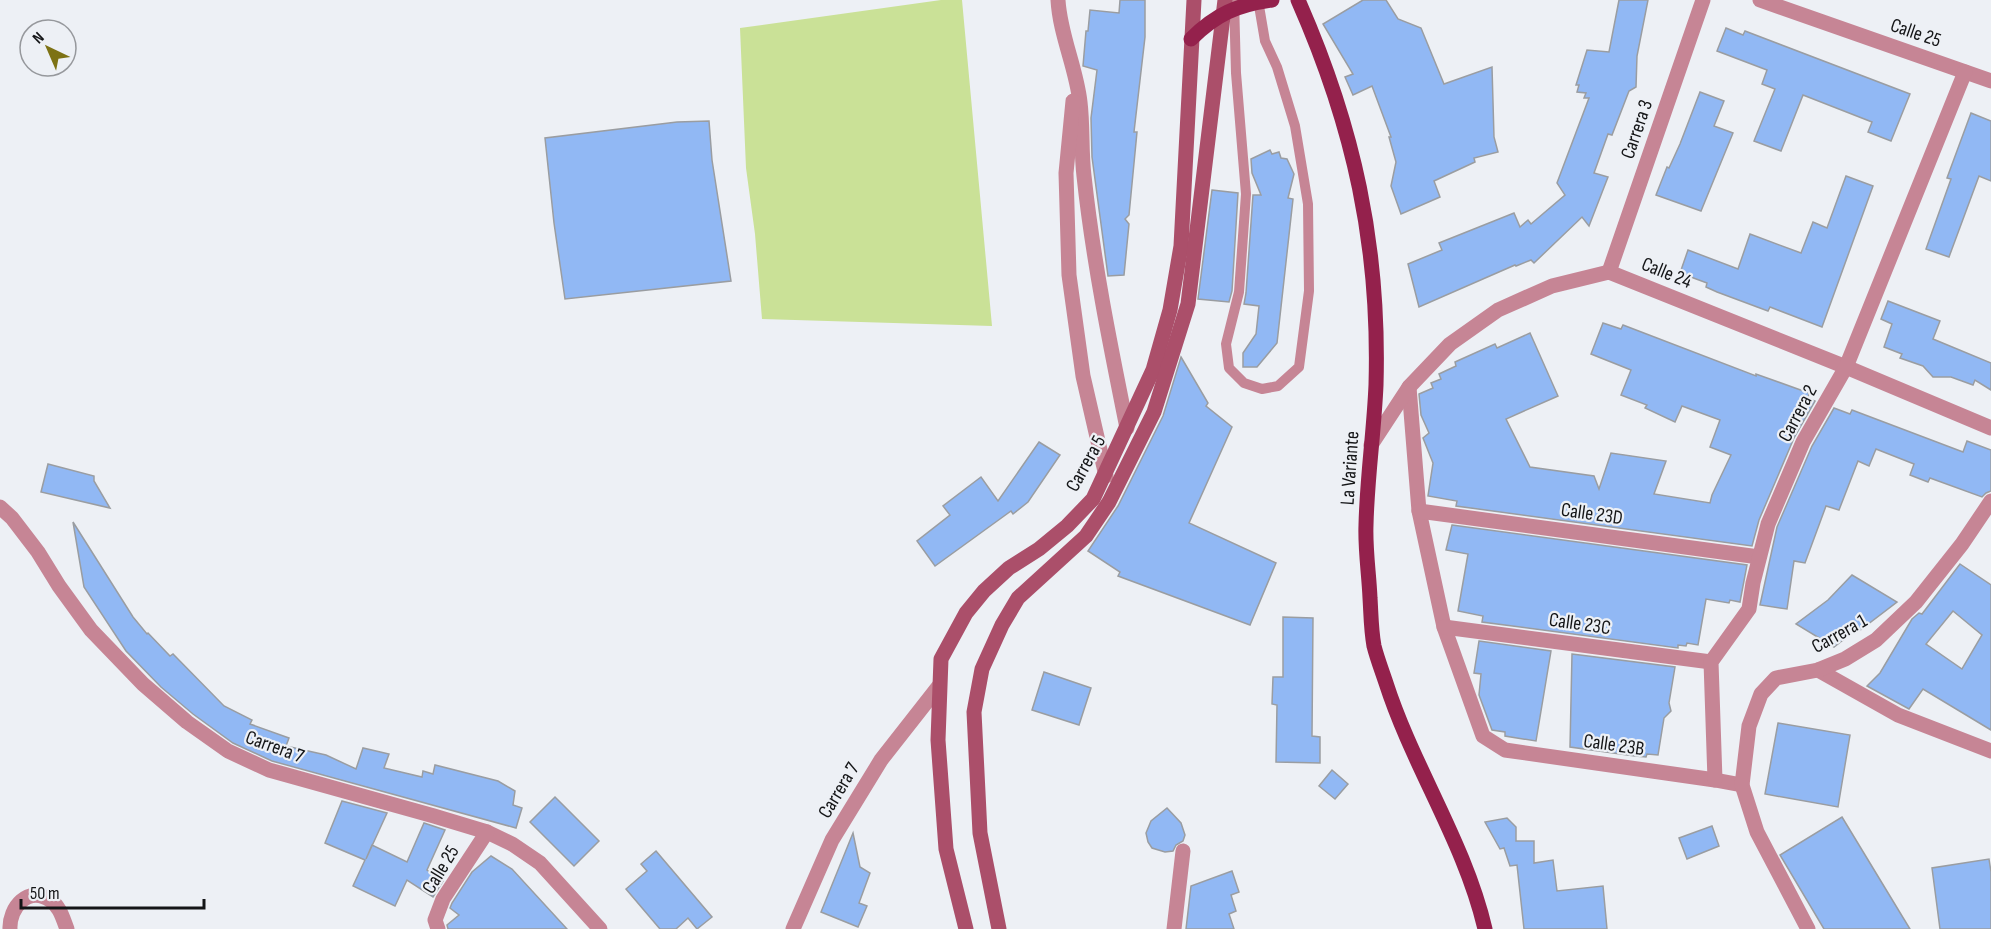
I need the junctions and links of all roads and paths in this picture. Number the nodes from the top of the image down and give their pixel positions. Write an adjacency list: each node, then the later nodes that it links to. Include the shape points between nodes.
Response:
1 (1051, 0): 9 (lane)
2 (1058, 0): 9 (street)
3 (1194, 0): 10 (street, Carrera 5)
4 (1298, 0): 19 (main road, La Variante, via 1339,103 1366,215 1377,330)
5 (1703, 0): 14 (street, Carrera 3)
6 (1760, 0): 12 (street, Calle 25)
7 (1263, 1): 8 (main road); 8 (lane, via 1265,40 1294,126 1308,204 1309,291 1299,367 1278,386 1262,389 1244,383 1229,368 1226,344 1239,292 1246,194)
8 (1229, 5): 10 (main road); 40 (street, Carrera 5, via 1188,304 1154,412 1110,502 1086,536 1018,598 982,669 974,712 980,833)
9 (1059, 19): 11 (street)
10 (1191, 39): 17 (street, Carrera 5, via 1181,246 1161,344)
11 (1075, 71): 17 (street, via 1083,173 1096,265); 20 (street, via 1066,173 1070,275 1083,376)
12 (1965, 72): 13 (street, Calle 25); 15 (street, Carrera 2)
13 (1991, 81)
14 (1609, 272): 15 (street, Calle 24); 16 (street, Calle 24, via 1552,285 1498,310 1450,344)
15 (1846, 367): 18 (street, Calle 24); 24 (street, Carrera 2, via 1803,442 1768,524)
16 (1409, 387): 19 (street, Calle 24); 23 (street)
17 (1127, 428): 20 (street, Carrera 5)
18 (1991, 428)
19 (1371, 445): 42 (main road, La Variante, via 1365,527 1374,646 1400,725 1478,898)
20 (1106, 476): 28 (street, Carrera 5, via 1094,499 1067,526 984,591 941,659)
21 (1991, 501): 27 (street, Carrera 1, via 1916,602 1876,640)
22 (0, 507): 32 (street, Carrera 7, via 38,552 91,630 143,684 228,751 269,770)
23 (1419, 511): 24 (street, Calle 23D); 25 (street)
24 (1759, 556): 26 (street, Carrera 2, via 1749,609)
25 (1444, 627): 26 (street, Calle 23C); 30 (street, Calle 23B, via 1483,736 1505,750)
26 (1711, 662): 30 (street)
27 (1818, 670): 29 (street, via 1898,715); 31 (street, Carrera 1, via 1776,678 1761,694 1749,726)
28 (939, 686): 38 (street, Carrera 7, via 881,760 832,840); 39 (street, Carrera 5, via 938,741 946,849)
29 (1991, 751)
30 (1715, 780): 31 (street, Calle 23B)
31 (1742, 785): 43 (street, Carrera 1, via 1757,832)
32 (487, 832): 36 (street, Calle 25, via 443,899 435,920); 37 (street, Carrera 7, via 540,863)
33 (1183, 851): 41 (street)
34 (10, 929): 35 (street, via 13,908 31,896 51,900)
35 (67, 929)
36 (438, 929)
37 (600, 929)
38 (793, 929)
39 (966, 929)
40 (999, 929)
41 (1174, 929)
42 (1485, 929)
43 (1808, 929)

